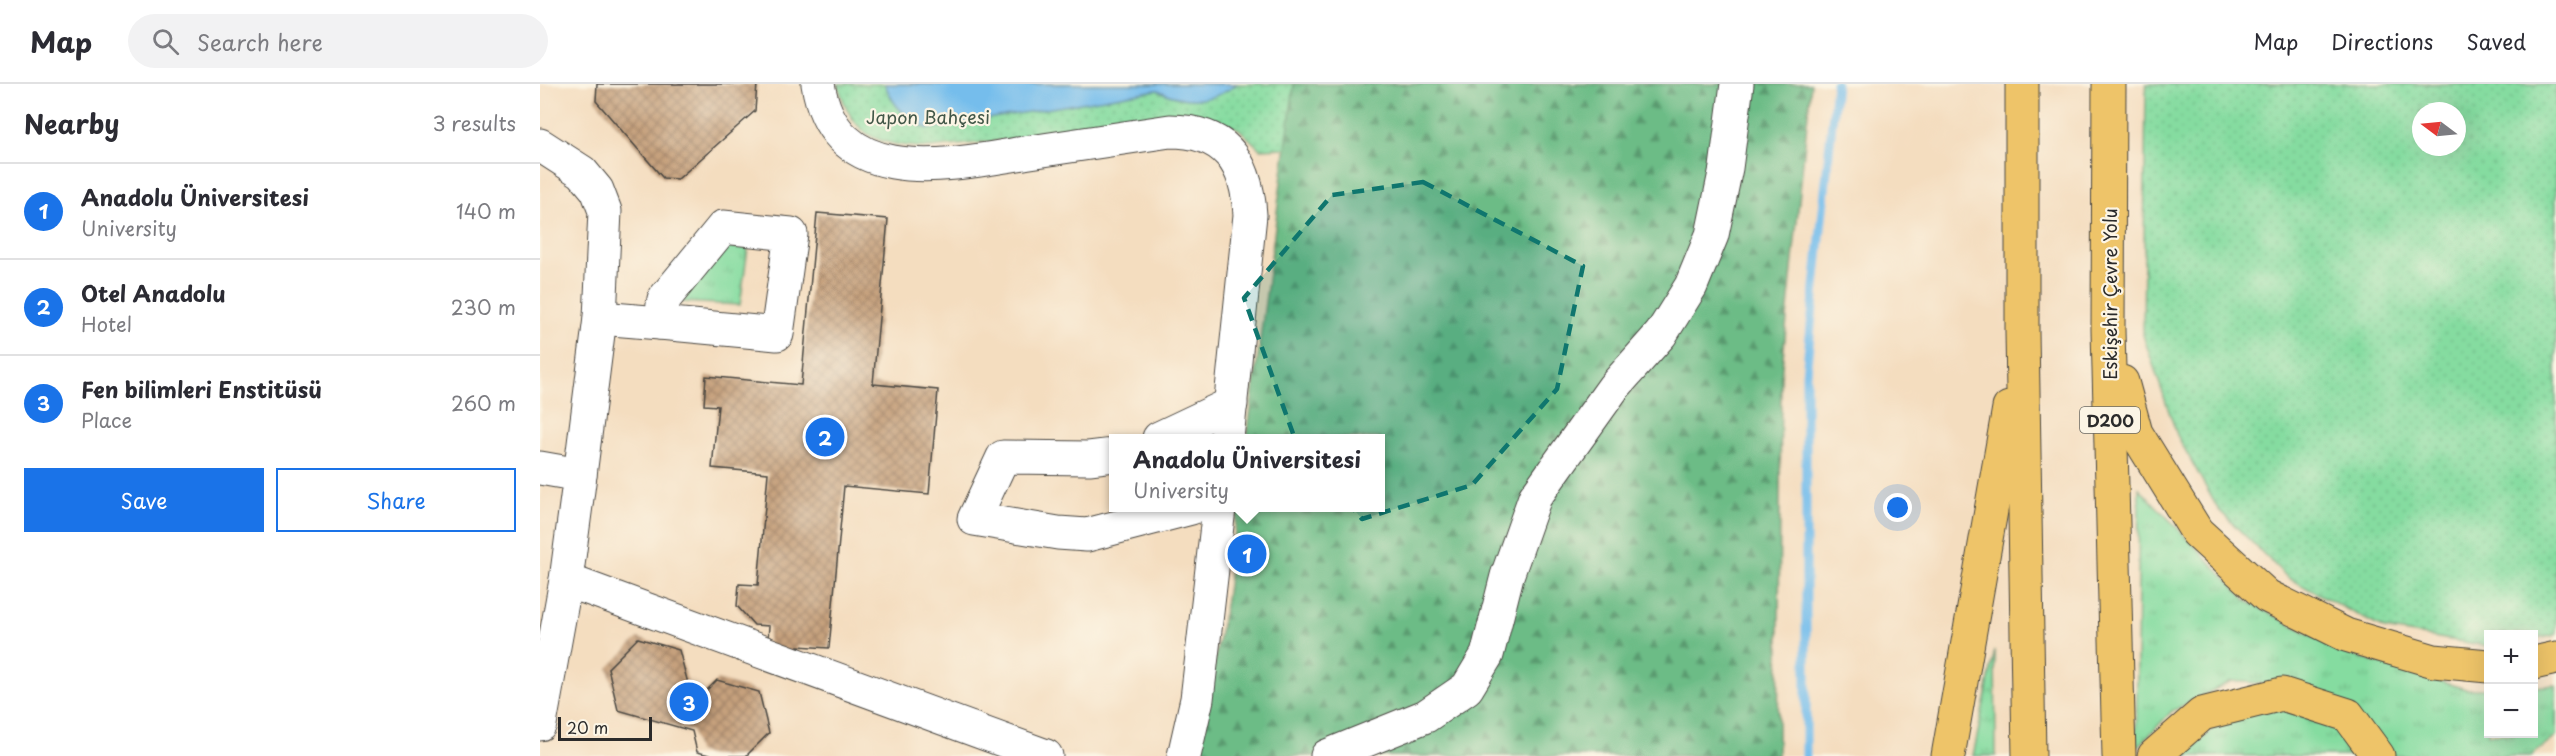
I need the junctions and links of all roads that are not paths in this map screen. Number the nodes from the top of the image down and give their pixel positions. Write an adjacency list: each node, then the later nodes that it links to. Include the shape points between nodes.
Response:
1 (818, 84): 10 (street, via 824,107 843,137 855,149 895,164 938,166 1170,130 1194,132 1230,152 1246,181 1249,206)
2 (1737, 84): 25 (street, via 1712,235 1691,286 1661,334 1613,388 1535,497 1507,576 1486,655 1472,680 1467,688 1426,716)
3 (2022, 84): 9 (highway)
4 (2109, 84): 8 (highway, Eskişehir Çevre Yolu / D200)
5 (540, 146): 6 (street, via 582,172 597,190 605,212)
6 (600, 318): 7 (street); 15 (street)
7 (660, 322)
8 (2108, 330): 21 (highway, via 2136,433 2197,532 2267,597 2346,635 2434,661); 28 (highway, Eskişehir Çevre Yolu / D200)
9 (2022, 332): 26 (highway); 27 (highway)
10 (1231, 404): 11 (street); 12 (street)
11 (1167, 434)
12 (1227, 434)
13 (1109, 456): 16 (street, via 1003,457 974,519 1087,535)
14 (540, 468): 15 (street)
15 (580, 475): 18 (street)
16 (1172, 512)
17 (1218, 512): 24 (street, via 1197,699)
18 (566, 580): 22 (street); 23 (street)
19 (2556, 658): 20 (highway)
20 (2538, 662)
21 (2484, 666)
22 (540, 724)
23 (1046, 756)
24 (1184, 756)
25 (1327, 756)
26 (1948, 756)
27 (2029, 756)
28 (2119, 756)
29 (2154, 756): 30 (highway, via 2202,714 2282,694 2348,715)
30 (2378, 756)

